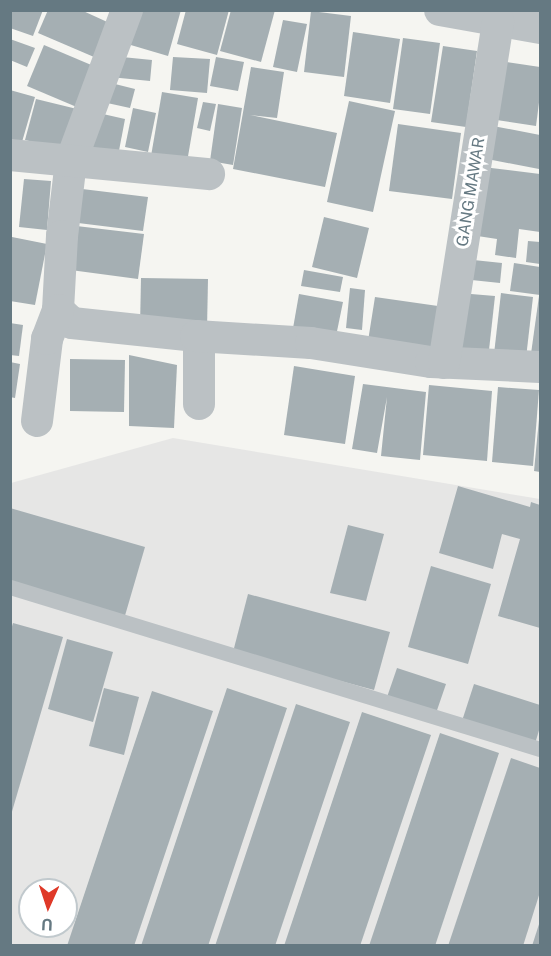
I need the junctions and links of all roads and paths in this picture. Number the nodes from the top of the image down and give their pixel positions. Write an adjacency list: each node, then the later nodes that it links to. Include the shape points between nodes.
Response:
1 (127, 10): 6 (street)
2 (440, 10): 3 (street)
3 (491, 17): 4 (street); 10 (street, GANG MAWAR)
4 (540, 28)
5 (10, 155): 6 (street)
6 (71, 161): 7 (street); 8 (street)
7 (209, 174)
8 (58, 310): 9 (street, via 72,323); 13 (street, via 47,339)
9 (196, 336): 10 (street, via 311,343); 12 (street)
10 (444, 363): 11 (street)
11 (540, 367)
12 (199, 404)
13 (37, 421)
14 (10, 587): 15 (lane)
15 (540, 749)

